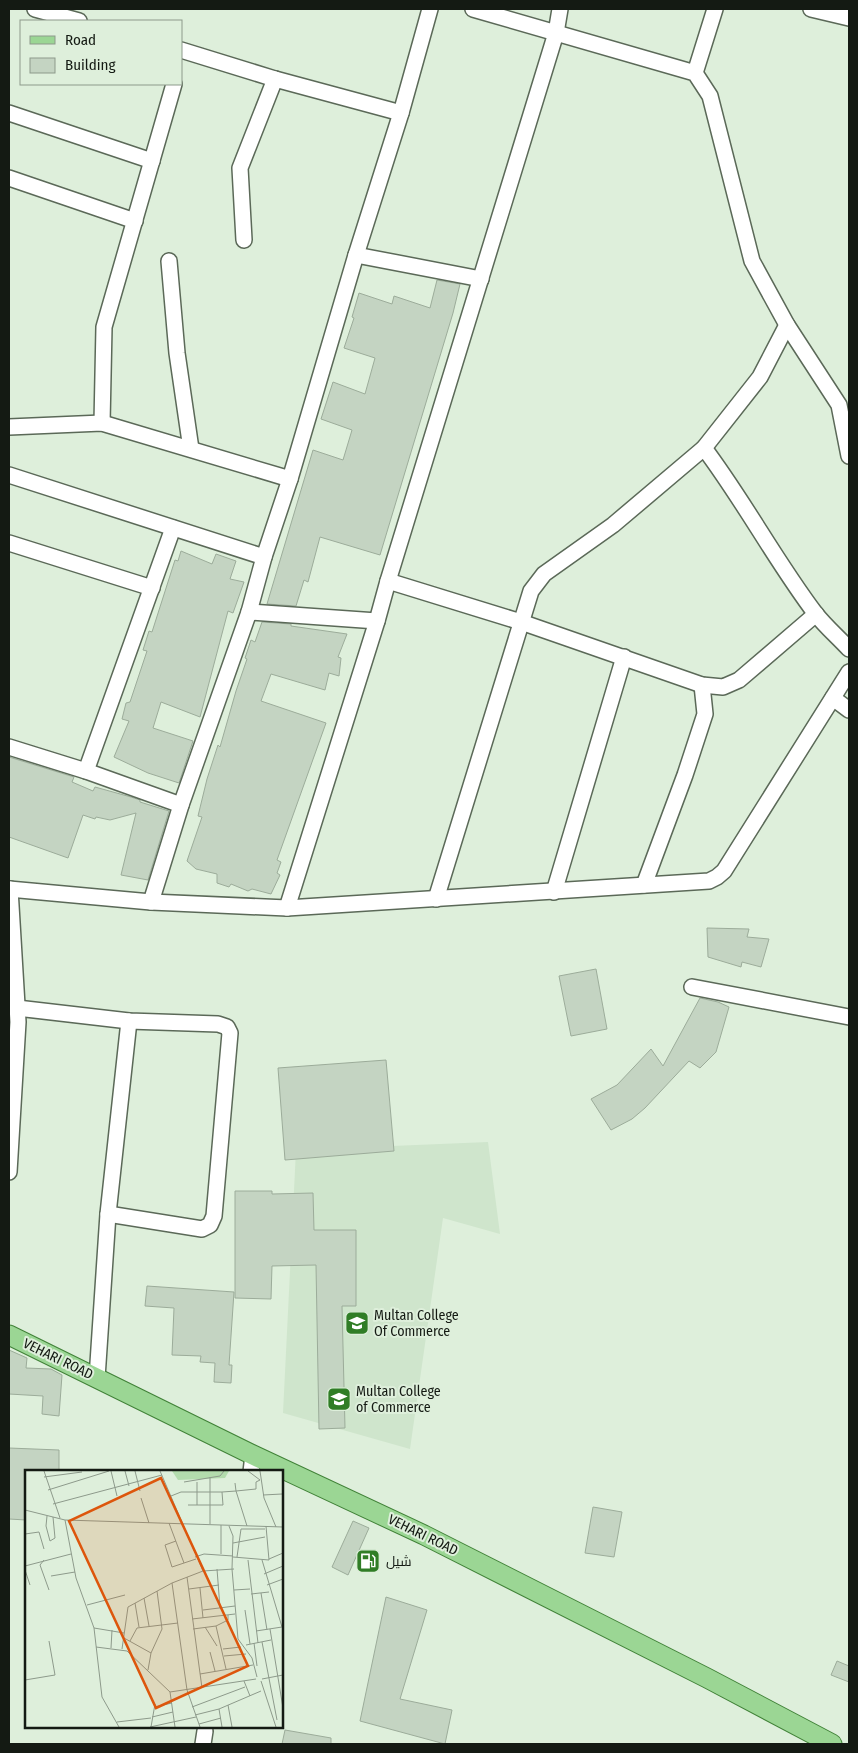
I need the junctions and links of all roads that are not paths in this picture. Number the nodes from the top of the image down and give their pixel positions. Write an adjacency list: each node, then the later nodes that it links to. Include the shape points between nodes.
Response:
1 (35, 9): 8 (street)
2 (430, 9): 15 (street)
3 (473, 9): 9 (street)
4 (560, 9): 9 (street)
5 (715, 9): 11 (street)
6 (811, 9): 7 (street)
7 (849, 18)
8 (75, 20)
9 (556, 33): 11 (street); 22 (street)
10 (182, 54): 12 (street)
11 (695, 73): 23 (street, via 710,96 752,262)
12 (275, 79): 15 (street); 19 (street, via 240,168)
13 (174, 85): 16 (street)
14 (9, 113): 16 (street)
15 (401, 113): 20 (street)
16 (152, 161): 18 (street)
17 (9, 178): 18 (street)
18 (135, 221): 24 (street, via 104,327)
19 (244, 240)
20 (356, 256): 22 (street); 30 (street)
21 (169, 261): 27 (street, via 177,353)
22 (481, 279): 34 (street)
23 (787, 325): 26 (street, via 760,377); 28 (street, via 839,405)
24 (102, 423): 25 (street); 27 (street)
25 (9, 427)
26 (704, 448): 37 (street, via 728,479); 39 (street, via 612,524 544,574 531,591)
27 (191, 449): 30 (street)
28 (849, 456)
29 (9, 475): 31 (street)
30 (290, 479): 33 (street)
31 (173, 528): 33 (street); 35 (street)
32 (10, 545): 35 (street)
33 (264, 557): 36 (street)
34 (388, 581): 38 (street); 39 (street)
35 (152, 588): 47 (street)
36 (249, 612): 38 (street); 48 (street)
37 (816, 614): 40 (street); 43 (street, via 739,680 723,687)
38 (377, 621): 54 (street)
39 (521, 622): 41 (street); 52 (street)
40 (849, 649)
41 (624, 657): 43 (street); 51 (street)
42 (849, 672): 44 (street)
43 (702, 685): 49 (street, via 705,714)
44 (833, 698): 45 (street); 49 (street, via 717,877 710,881)
45 (849, 710)
46 (9, 747): 47 (street)
47 (86, 771): 48 (street)
48 (181, 805): 53 (street)
49 (644, 886): 51 (street)
50 (10, 889): 53 (street); 56 (street)
51 (554, 892): 52 (street)
52 (436, 899): 54 (street)
53 (150, 902): 54 (street)
54 (286, 908)
55 (692, 987): 57 (street)
56 (15, 1017): 58 (street); 59 (street)
57 (849, 1017)
58 (128, 1021): 60 (street); 60 (street, via 218,1024 227,1027 230,1033 214,1216 210,1225 202,1229)
59 (9, 1172)
60 (108, 1214): 62 (street)
61 (9, 1335): 62 (main road, VEHARI ROAD)
62 (96, 1378): 63 (main road, VEHARI ROAD)
63 (252, 1463): 64 (main road, VEHARI ROAD)
64 (269, 1470)
65 (282, 1476): 66 (main road, VEHARI ROAD, via 424,1535)
66 (832, 1744)

